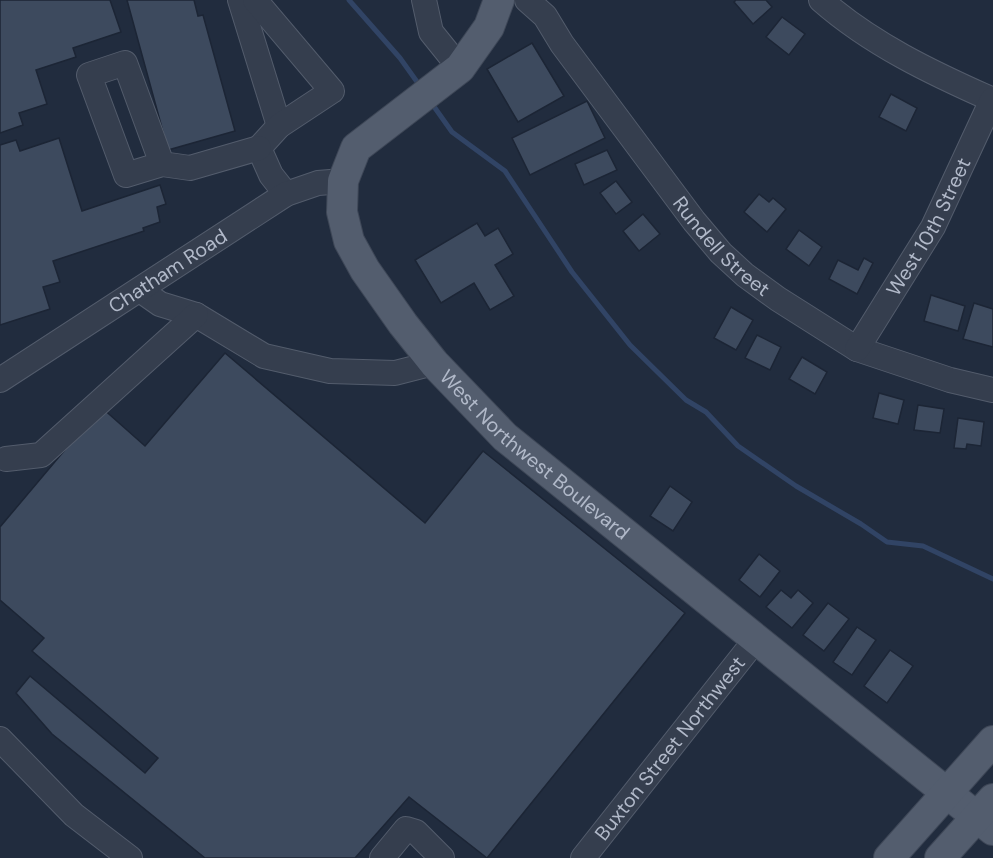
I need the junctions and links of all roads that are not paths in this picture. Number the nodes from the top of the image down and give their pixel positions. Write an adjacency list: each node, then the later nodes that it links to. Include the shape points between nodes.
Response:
1 (240, 0): 9 (street)
2 (255, 0): 9 (street, via 332,91)
3 (424, 0): 7 (street, via 431,32)
4 (499, 0): 7 (main road, West Northwest Boulevard, via 489,27)
5 (527, 0): 16 (street, Rundell Street, via 545,16 694,222 721,253 778,299)
6 (821, 0): 8 (street, via 868,37)
7 (460, 68): 12 (main road, West Northwest Boulevard, via 356,148)
8 (992, 100): 16 (street, West 10th Street, via 933,227)
9 (279, 126): 10 (street)
10 (260, 148): 11 (street, via 190,168); 13 (street, via 271,175)
11 (162, 164): 11 (street, via 126,175 89,75 125,63)
12 (343, 181): 13 (street, Chatham Road, via 318,183); 17 (main road, West Northwest Boulevard, via 342,212 349,241 365,270)
13 (286, 194): 14 (street, Chatham Road)
14 (140, 290): 15 (street, via 160,304); 18 (street, Chatham Road)
15 (196, 315): 17 (street, via 264,356 330,371 395,374); 20 (street, via 41,455)
16 (857, 349): 19 (street, Rundell Street, via 950,381)
17 (435, 363): 21 (main road, West Northwest Boulevard, via 505,437)
18 (0, 380)
19 (993, 390)
20 (6, 459)
21 (757, 638): 24 (main road, West Northwest Boulevard); 29 (street, Buxton Street Northwest)
22 (0, 739): 26 (street, via 74,815)
23 (993, 741): 24 (main road)
24 (947, 793): 25 (main road, West Northwest Boulevard); 30 (main road)
25 (988, 816): 31 (main road)
26 (130, 858)
27 (382, 858): 28 (street, via 406,829 416,832)
28 (442, 858)
29 (583, 858)
30 (889, 858)
31 (940, 858)

